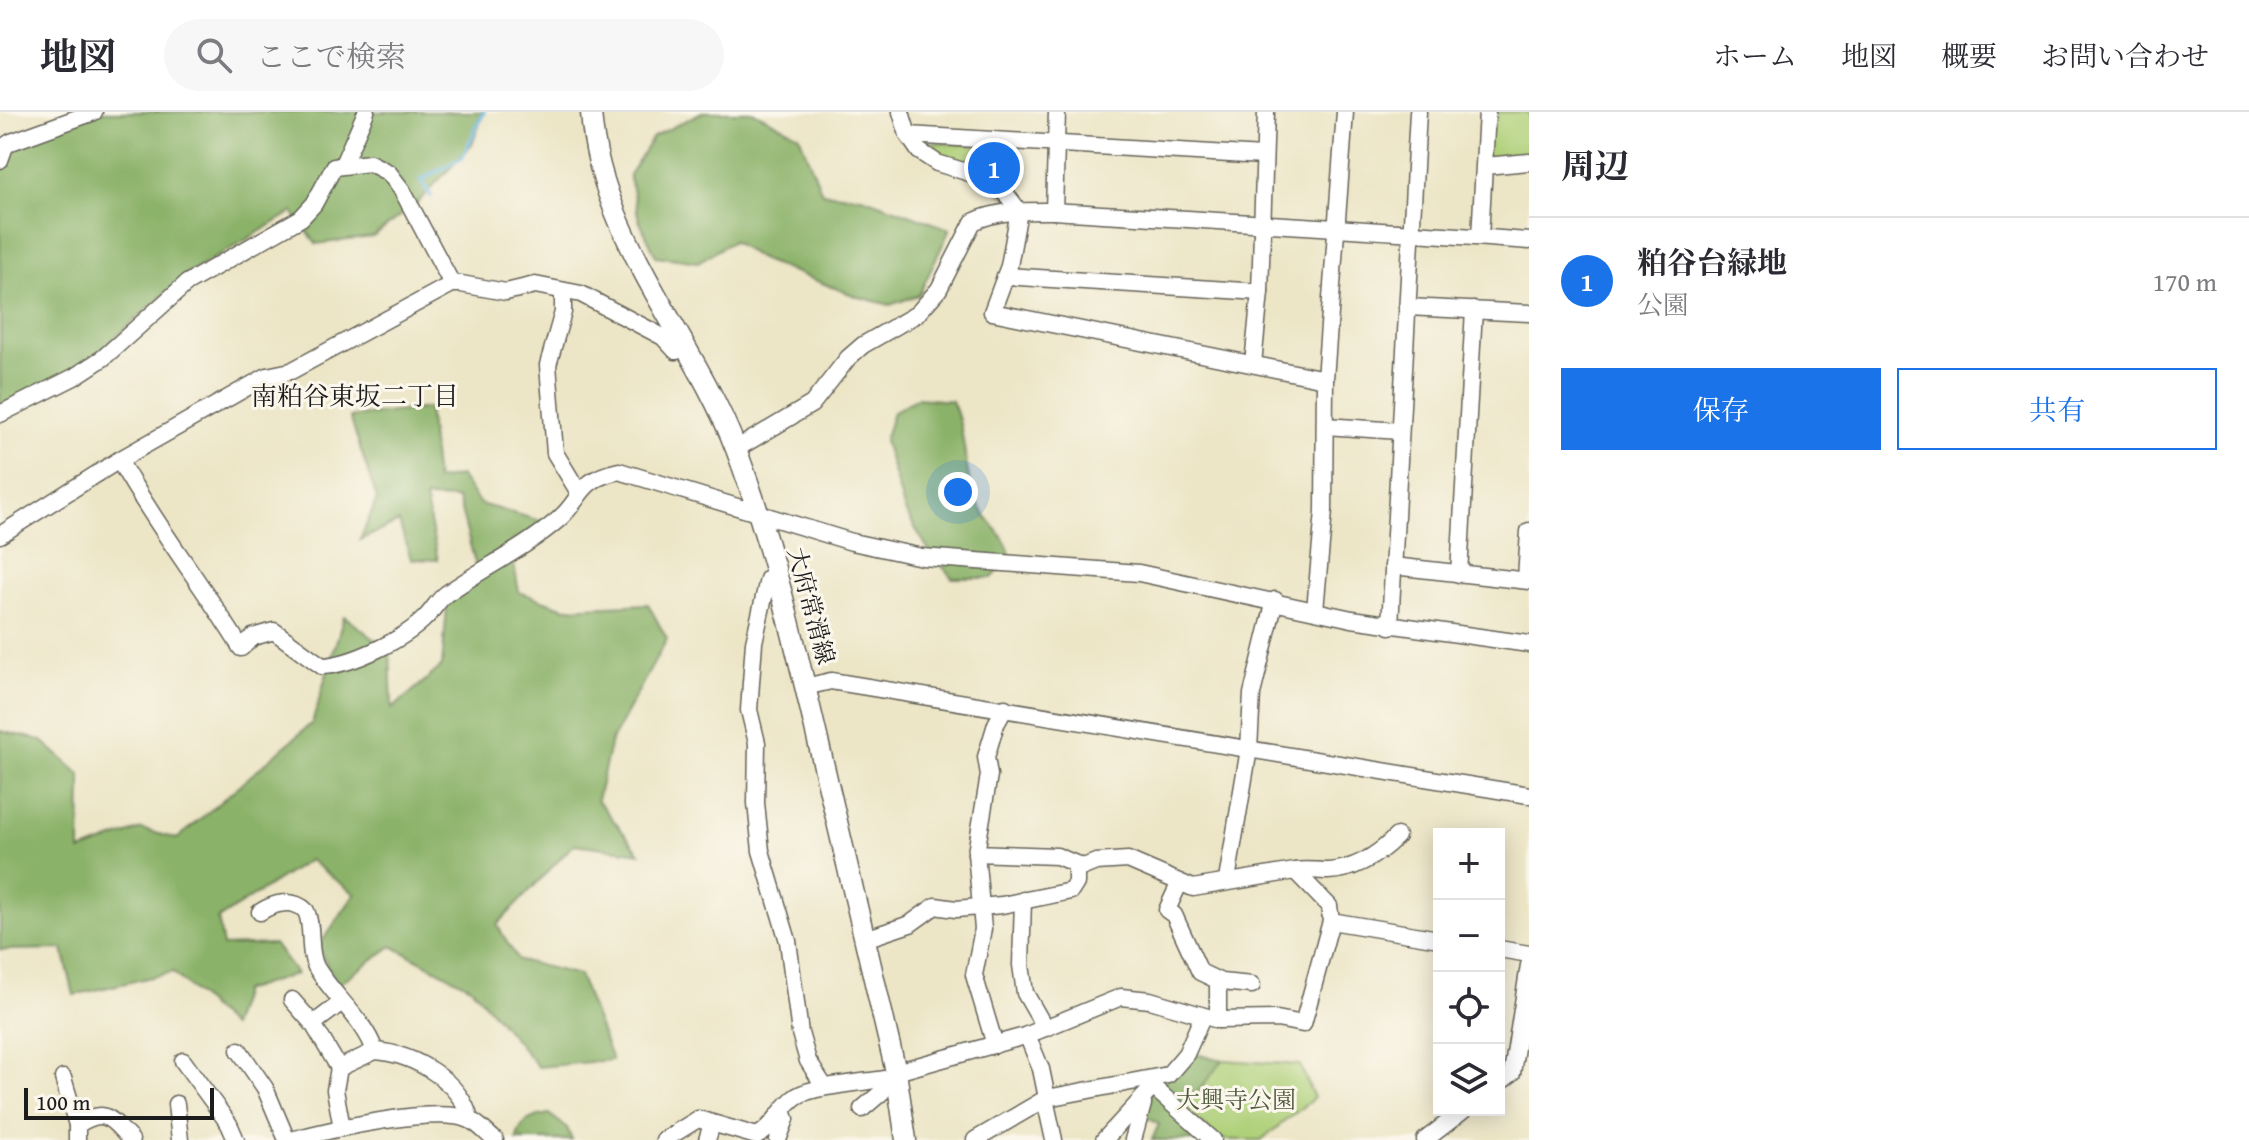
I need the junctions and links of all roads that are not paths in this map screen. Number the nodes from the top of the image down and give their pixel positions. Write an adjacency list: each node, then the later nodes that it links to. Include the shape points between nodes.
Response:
1 (94, 112): 13 (street, via 11,142)
2 (366, 112): 15 (street)
3 (591, 112): 31 (main road, 大府常滑線, via 593,145 614,207)
4 (901, 112): 10 (street)
5 (1057, 112): 11 (street)
6 (1266, 112): 12 (street)
7 (1345, 112): 20 (street)
8 (1418, 112): 21 (street)
9 (1487, 112): 16 (street)
10 (908, 135): 11 (street); 17 (street, via 937,163 996,181)
11 (1056, 142): 12 (street); 18 (street)
12 (1263, 156): 19 (street)
13 (0, 160)
14 (1529, 162): 16 (street)
15 (343, 164): 25 (street, via 370,163 389,173); 34 (street, via 334,167 301,218 187,283 74,377)
16 (1485, 166): 22 (street)
17 (1019, 211): 18 (street); 24 (street); 37 (street, via 973,222 939,289 917,314 863,345 812,404)
18 (1054, 211): 19 (street)
19 (1262, 225): 20 (street); 26 (street)
20 (1335, 225): 21 (street); 33 (street)
21 (1411, 232): 22 (street); 28 (street)
22 (1480, 237): 23 (street)
23 (1529, 241)
24 (1005, 276): 26 (street); 32 (street, via 992,312)
25 (452, 284): 27 (street, via 506,292 535,285); 38 (street, via 291,371 267,376)
26 (1260, 292): 32 (street)
27 (563, 293): 31 (street, via 581,294 625,314 676,351); 39 (street, via 548,365 555,453)
28 (1407, 307): 29 (street); 36 (street)
29 (1474, 310): 30 (street); 45 (street)
30 (1529, 313)
31 (686, 347): 37 (main road, 大府常滑線)
32 (1253, 364): 33 (street)
33 (1325, 379): 35 (street)
34 (0, 414)
35 (1325, 426): 36 (street); 48 (street)
36 (1400, 431): 43 (street)
37 (736, 449): 40 (main road, 大府常滑線)
38 (119, 460): 39 (street, via 241,648 253,637 274,631 322,666 397,640 425,619 443,596 562,517); 42 (street)
39 (578, 491): 40 (street, via 619,471 736,504)
40 (759, 516): 44 (main road, 大府常滑線); 47 (street, via 922,557 1139,573)
41 (1529, 531): 46 (street)
42 (0, 535)
43 (1393, 566): 45 (street); 49 (street)
44 (776, 572): 51 (main road, 大府常滑線); 86 (street, via 768,579 751,678 756,803 761,851 788,941 800,1033 808,1061)
45 (1459, 574): 46 (street)
46 (1528, 580)
47 (1275, 600): 48 (street); 53 (street, via 1252,694)
48 (1315, 610): 49 (street)
49 (1390, 626): 50 (street)
50 (1529, 644)
51 (805, 687): 52 (street, via 831,681); 66 (main road, 大府常滑線)
52 (1005, 708): 53 (street); 56 (street, via 986,757 989,775)
53 (1249, 749): 54 (street); 59 (street)
54 (1529, 795)
55 (1397, 836): 58 (street, via 1370,858 1350,866)
56 (976, 853): 57 (street, via 1057,856); 62 (street)
57 (1083, 867): 60 (street, via 1128,860); 61 (street, via 1076,870 1071,891)
58 (1295, 871): 59 (street); 64 (street, via 1329,906)
59 (1227, 880): 60 (street, via 1193,888)
60 (1179, 884): 70 (street, via 1167,910 1200,972)
61 (1023, 900): 62 (street); 76 (street, via 1025,993)
62 (979, 907): 66 (street, via 935,906 910,924); 78 (street, via 983,929 974,975)
63 (260, 912): 73 (street, via 288,903 306,911 313,960)
64 (1331, 921): 65 (street); 74 (street, via 1303,1024)
65 (1433, 938)
66 (865, 939): 83 (main road, 大府常滑線)
67 (1505, 950): 68 (street)
68 (1529, 954)
69 (1529, 965): 85 (street, via 1512,1073)
70 (1218, 981): 71 (street); 74 (street)
71 (1252, 985)
72 (292, 1000): 75 (street)
73 (342, 1002): 75 (street); 80 (street, via 370,1036)
74 (1210, 1019): 76 (street, via 1150,1000 1121,997); 87 (street, via 1178,1065)
75 (313, 1024): 82 (street)
76 (1045, 1028): 77 (street)
77 (1027, 1035): 78 (street); 88 (street)
78 (995, 1045): 83 (street)
79 (239, 1050): 101 (street, via 265,1088)
80 (375, 1051): 82 (street); 94 (street, via 403,1056 443,1080 466,1104)
81 (183, 1061): 100 (street)
82 (339, 1068): 93 (street, via 335,1090)
83 (893, 1076): 86 (street, via 839,1088); 90 (street); 105 (main road, 大府常滑線)
84 (63, 1078): 95 (street)
85 (1505, 1078)
86 (824, 1086): 91 (street, via 799,1095)
87 (1150, 1088): 88 (street); 97 (street); 108 (street); 109 (street)
88 (1046, 1098): 106 (street); 107 (street)
89 (176, 1104): 99 (street)
90 (862, 1109)
91 (784, 1111): 96 (street, via 757,1136); 104 (street)
92 (1456, 1116): 110 (street)
93 (342, 1128): 94 (street, via 435,1116); 101 (street)
94 (474, 1128): 102 (street)
95 (77, 1132): 98 (street, via 95,1116 110,1118)
96 (709, 1132): 103 (street, via 698,1119)
97 (1110, 1139)
98 (131, 1140)
99 (180, 1140)
100 (236, 1140)
101 (289, 1140)
102 (495, 1140)
103 (664, 1140)
104 (778, 1140)
105 (906, 1140)
106 (975, 1140)
107 (1054, 1140)
108 (1133, 1140)
109 (1213, 1140)
110 (1425, 1140)

